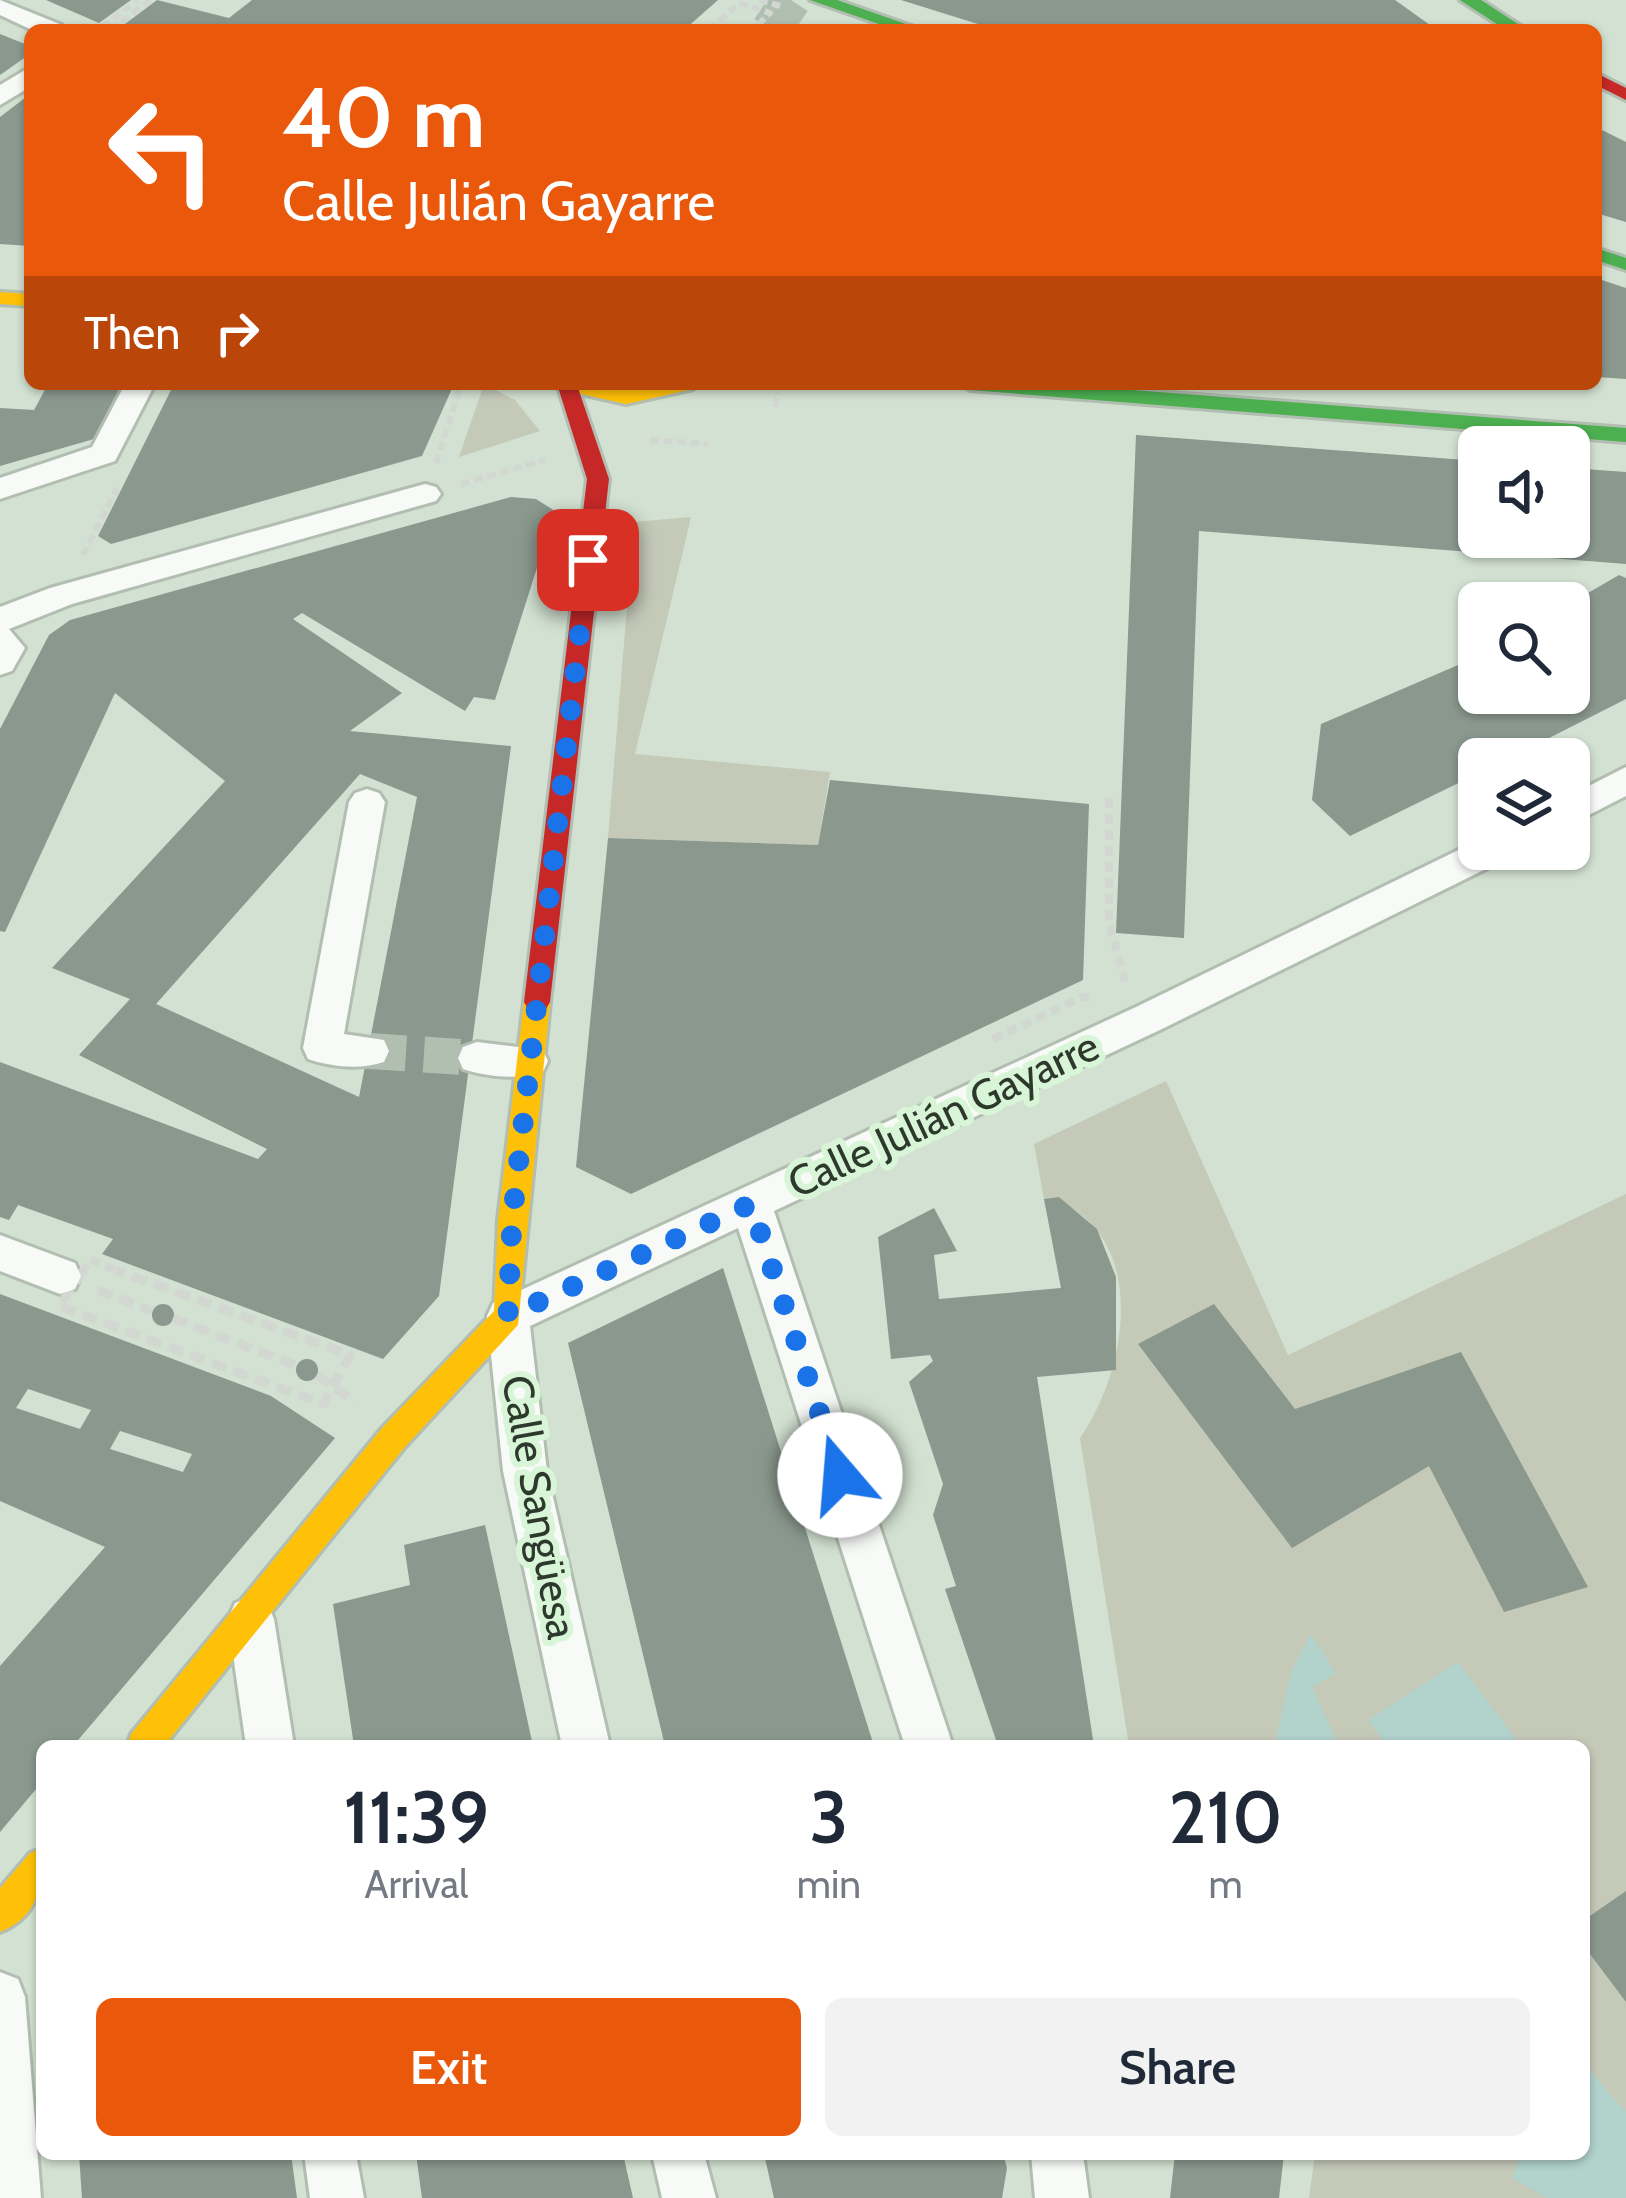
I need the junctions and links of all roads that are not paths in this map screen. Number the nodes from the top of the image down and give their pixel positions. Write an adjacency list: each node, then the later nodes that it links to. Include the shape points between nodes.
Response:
1 (1469, 0): 6 (street)
2 (823, 1): 5 (street)
3 (0, 6): 4 (street)
4 (40, 24)
5 (895, 24)
6 (1508, 24)
7 (137, 390): 19 (street, via 104,454)
8 (568, 390): 18 (street, Calle Sangüesa)
9 (587, 390): 10 (street, via 616,398)
10 (661, 390)
11 (676, 390): 15 (street)
12 (1049, 390): 16 (street)
13 (1513, 397): 14 (street)
14 (1626, 407)
15 (645, 431)
16 (1626, 434)
17 (616, 452): 18 (street, Calle Sangüesa)
18 (598, 479): 32 (street, Calle Sangüesa)
19 (0, 489)
20 (425, 494): 21 (street)
21 (61, 596): 22 (street); 23 (street)
22 (0, 599)
23 (0, 620)
24 (0, 638): 25 (street, via 8,648)
25 (0, 663)
26 (1626, 780): 27 (street)
27 (1590, 800)
28 (367, 802): 30 (street, via 322,1048)
29 (1458, 866): 33 (street, Calle Julián Gayarre)
30 (370, 1051)
31 (477, 1058): 32 (street)
32 (529, 1061): 36 (street, Calle Sangüesa)
33 (751, 1204): 36 (street, Calle Julián Gayarre); 41 (street)
34 (0, 1253): 35 (street)
35 (66, 1294)
36 (508, 1316): 37 (street, Calle Julián Gayarre, via 393,1438); 40 (street, Calle Sangüesa, via 525,1471)
37 (251, 1619): 38 (street, Calle Julián Gayarre); 39 (street)
38 (148, 1740)
39 (269, 1740)
40 (585, 1740)
41 (927, 1740)
42 (36, 1872): 43 (street)
43 (0, 1915)
44 (0, 1997): 48 (street)
45 (331, 2160): 49 (street)
46 (680, 2160): 50 (street)
47 (1058, 2160): 51 (street)
48 (14, 2198)
49 (337, 2198)
50 (689, 2198)
51 (1062, 2198)

